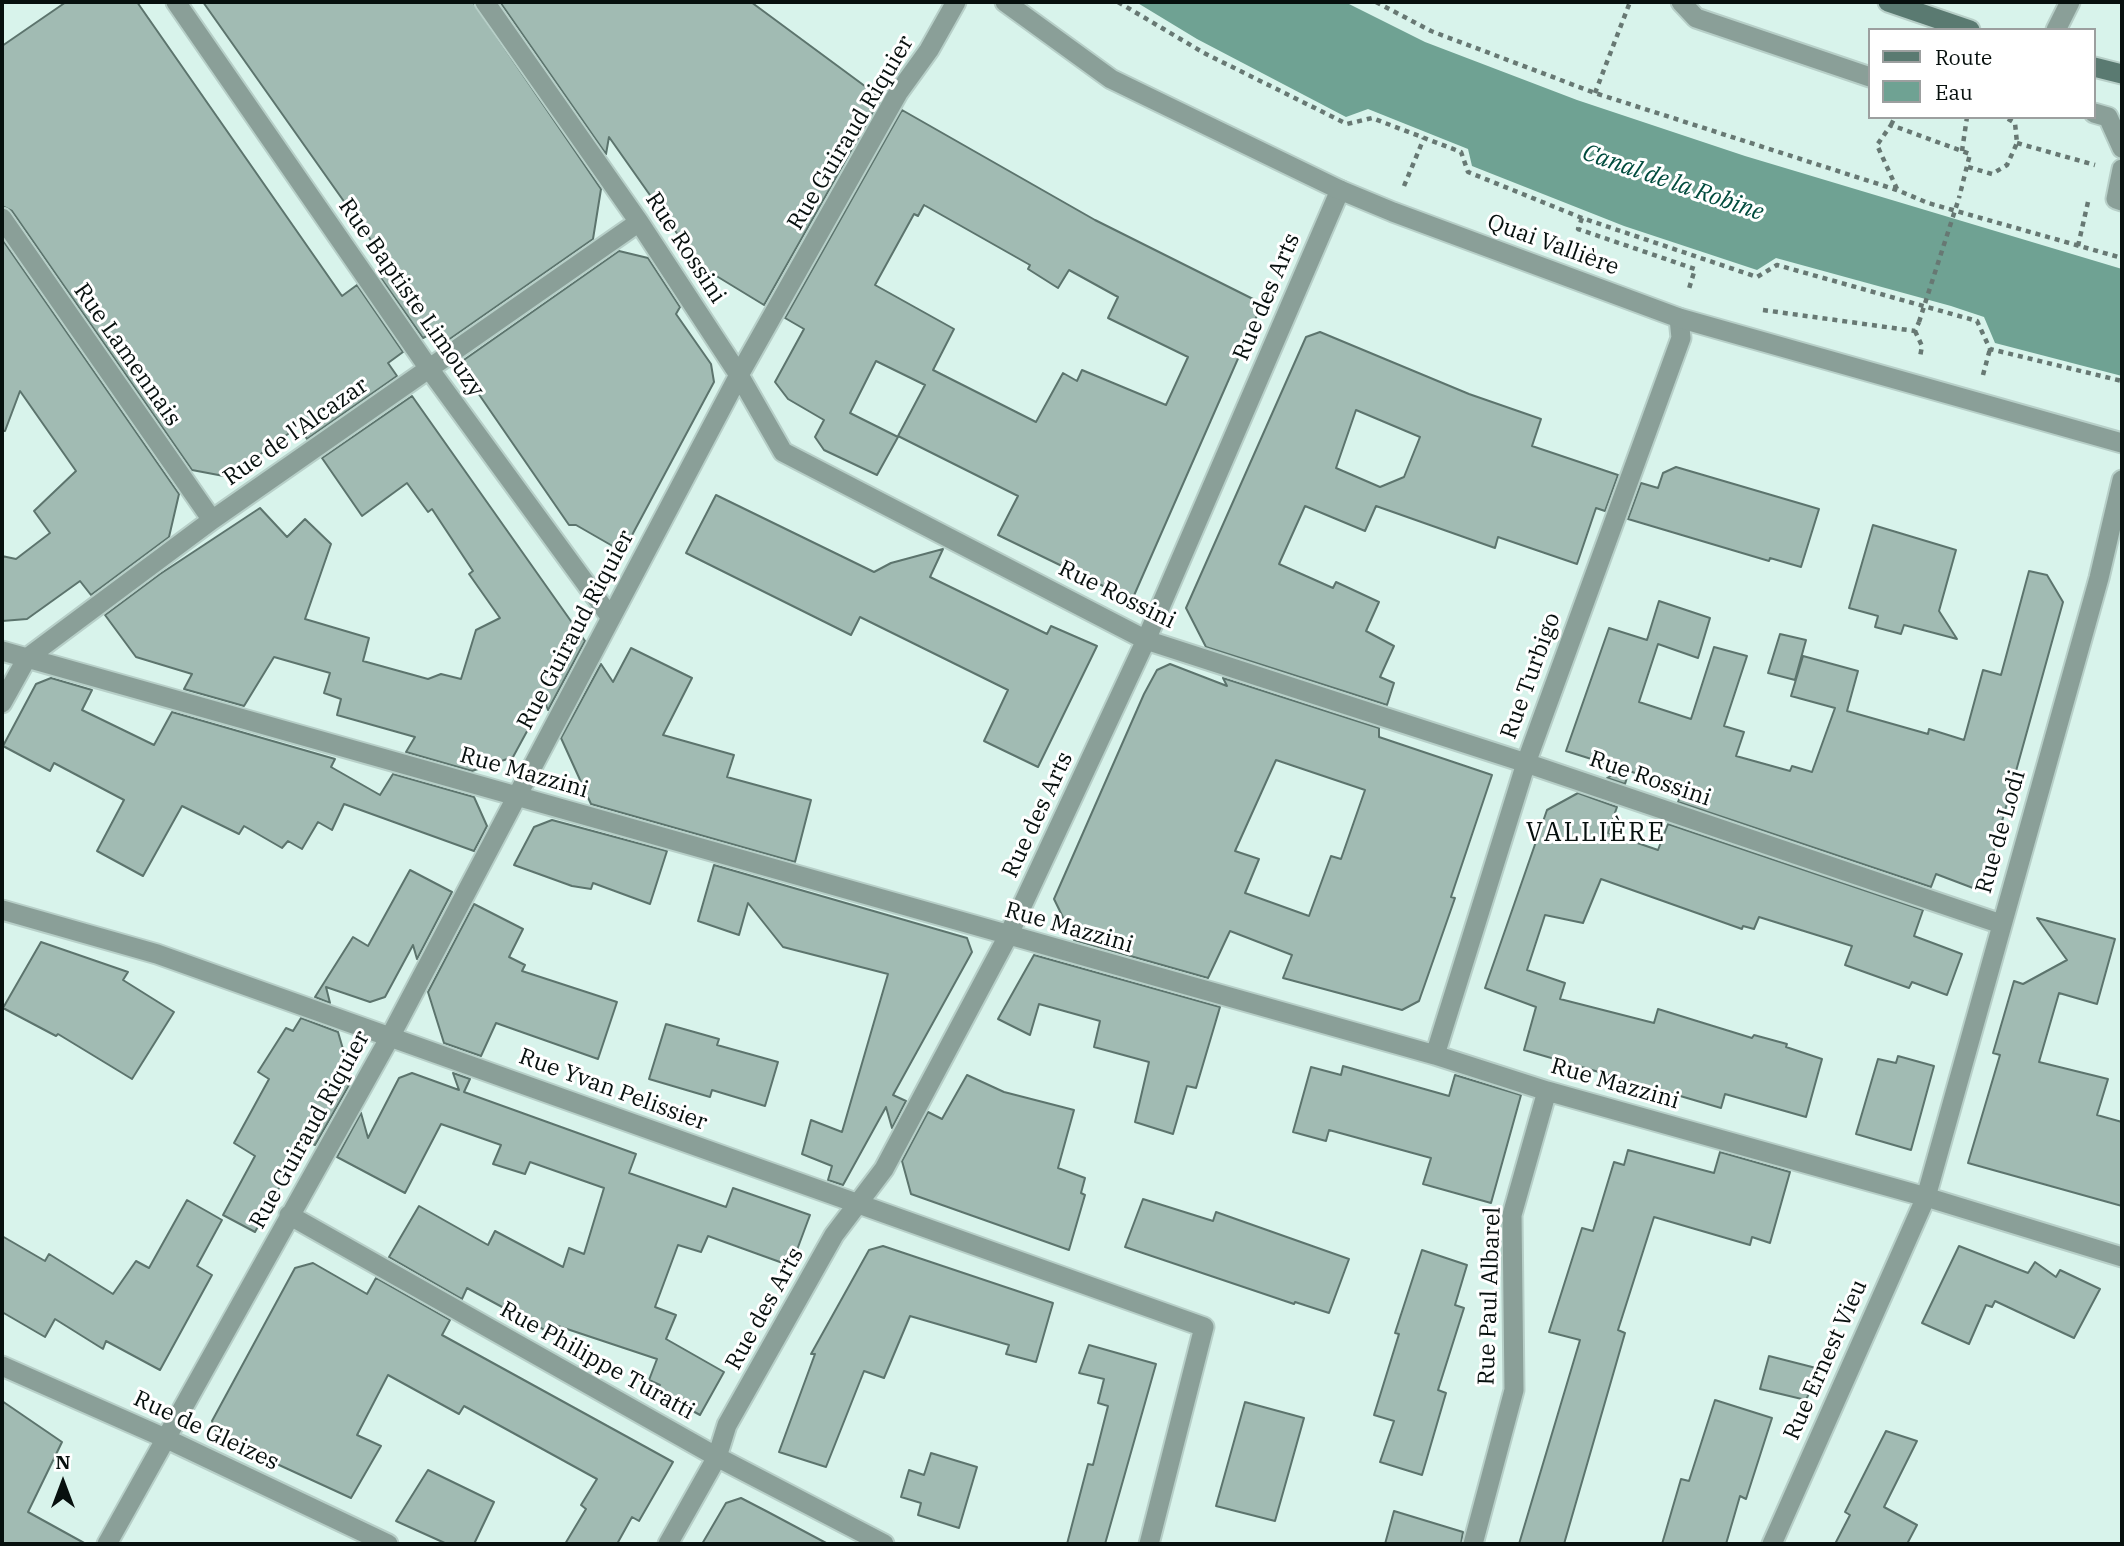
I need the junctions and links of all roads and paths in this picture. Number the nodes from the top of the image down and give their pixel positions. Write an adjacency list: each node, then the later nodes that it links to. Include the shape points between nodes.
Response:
1 (176, 2): 42 (street, Rue Baptiste Limouzy)
2 (485, 2): 35 (street, Rue Rossini)
3 (956, 2): 43 (street, Rue Guiraud Riquier, via 898,93)
4 (1005, 2): 29 (street, Quai Vallière, via 1111,79)
5 (1118, 2): 22 (path, via 1204,52 1347,124 1372,118)
6 (1376, 2): 16 (path, via 1431,31)
7 (1630, 2): 16 (path)
8 (1681, 2): 15 (street, via 1696,18)
9 (1888, 2): 11 (main road)
10 (2070, 2): 12 (street)
11 (1964, 28)
12 (2057, 28)
13 (2096, 68): 14 (main road)
14 (2122, 74)
15 (1868, 76)
16 (1595, 93): 30 (path)
17 (2096, 114): 24 (street, via 2108,117)
18 (1894, 119): 21 (path)
19 (1967, 119): 25 (path)
20 (2008, 119): 23 (path, via 2015,123)
21 (1891, 125): 25 (path); 30 (path, via 1877,145)
22 (1424, 138): 32 (path); 34 (path, via 1461,152 1468,172)
23 (2017, 143): 26 (path); 27 (path, via 2007,165 1992,174)
24 (2122, 148)
25 (1962, 151): 27 (path, via 1970,154)
26 (2097, 165)
27 (1968, 167): 40 (path, bridge)
28 (2122, 169): 31 (street, via 2116,199)
29 (1340, 190): 32 (street, Quai Vallière); 49 (street, Rue des Arts)
30 (1897, 190): 36 (path)
31 (2122, 201)
32 (1393, 212): 39 (street, Quai Vallière)
33 (2, 218): 47 (street, Rue Lamennais)
34 (1582, 218): 37 (path, via 1578,229 1695,269 1687,293); 44 (path, via 1757,277 1777,265 1977,321 1990,349)
35 (639, 222): 42 (street, Rue de l'Alcazar); 43 (street, Rue Rossini)
36 (2122, 258)
37 (1699, 297)
38 (1760, 310): 40 (path)
39 (1679, 318): 45 (street, Quai Vallière); 53 (street, Rue Turbigo, via 1681,338)
40 (1915, 331): 41 (path)
41 (1922, 346)
42 (430, 370): 47 (street, Rue de l'Alcazar); 48 (street, Rue Baptiste Limouzy)
43 (739, 375): 48 (street, Rue Guiraud Riquier); 49 (street, Rue Rossini, via 783,452)
44 (2122, 381)
45 (2122, 443)
46 (2122, 480): 56 (street, Rue de Lodi)
47 (212, 520): 51 (street, Rue de l'Alcazar)
48 (611, 618): 54 (street, Rue Guiraud Riquier)
49 (1146, 640): 53 (street, Rue Rossini); 57 (street, Rue des Arts)
50 (2, 651): 51 (street, Rue Mazzini)
51 (27, 658): 52 (street, Rue de l'Alcazar); 54 (street, Rue Mazzini)
52 (2, 703)
53 (1526, 762): 56 (street, Rue Rossini); 59 (street, Rue Turbigo)
54 (516, 796): 57 (street, Rue Mazzini); 58 (street, Rue Guiraud Riquier)
55 (2, 910): 58 (street, Rue Yvan Pelissier, via 157,954)
56 (2001, 924): 61 (street, Rue de Lodi)
57 (1008, 936): 59 (street, Rue Mazzini); 62 (street, Rue des Arts, via 884,1169)
58 (390, 1037): 62 (street, Rue Yvan Pelissier); 63 (street, Rue Guiraud Riquier)
59 (1435, 1055): 60 (street, Rue Mazzini)
60 (1547, 1091): 61 (street, Rue Mazzini); 73 (street, Rue Paul Albarel, via 1512,1215 1514,1390)
61 (1926, 1197): 64 (street, Rue Mazzini); 74 (street, Rue Ernest Vieu)
62 (860, 1204): 67 (street, Rue des Arts, via 827,1247 727,1425); 72 (street, Rue Yvan Pelissier, via 1204,1326)
63 (289, 1215): 66 (street, Rue Guiraud Riquier); 67 (street, Rue Philippe Turatti)
64 (2122, 1257)
65 (2, 1366): 66 (street, Rue de Gleizes)
66 (167, 1439): 68 (street, Rue Guiraud Riquier); 69 (street, Rue de Gleizes)
67 (717, 1457): 70 (street, Rue des Arts); 71 (street, Rue Philippe Turatti)
68 (107, 1544)
69 (388, 1544)
70 (668, 1544)
71 (884, 1544)
72 (1149, 1544)
73 (1473, 1544)
74 (1772, 1544)

